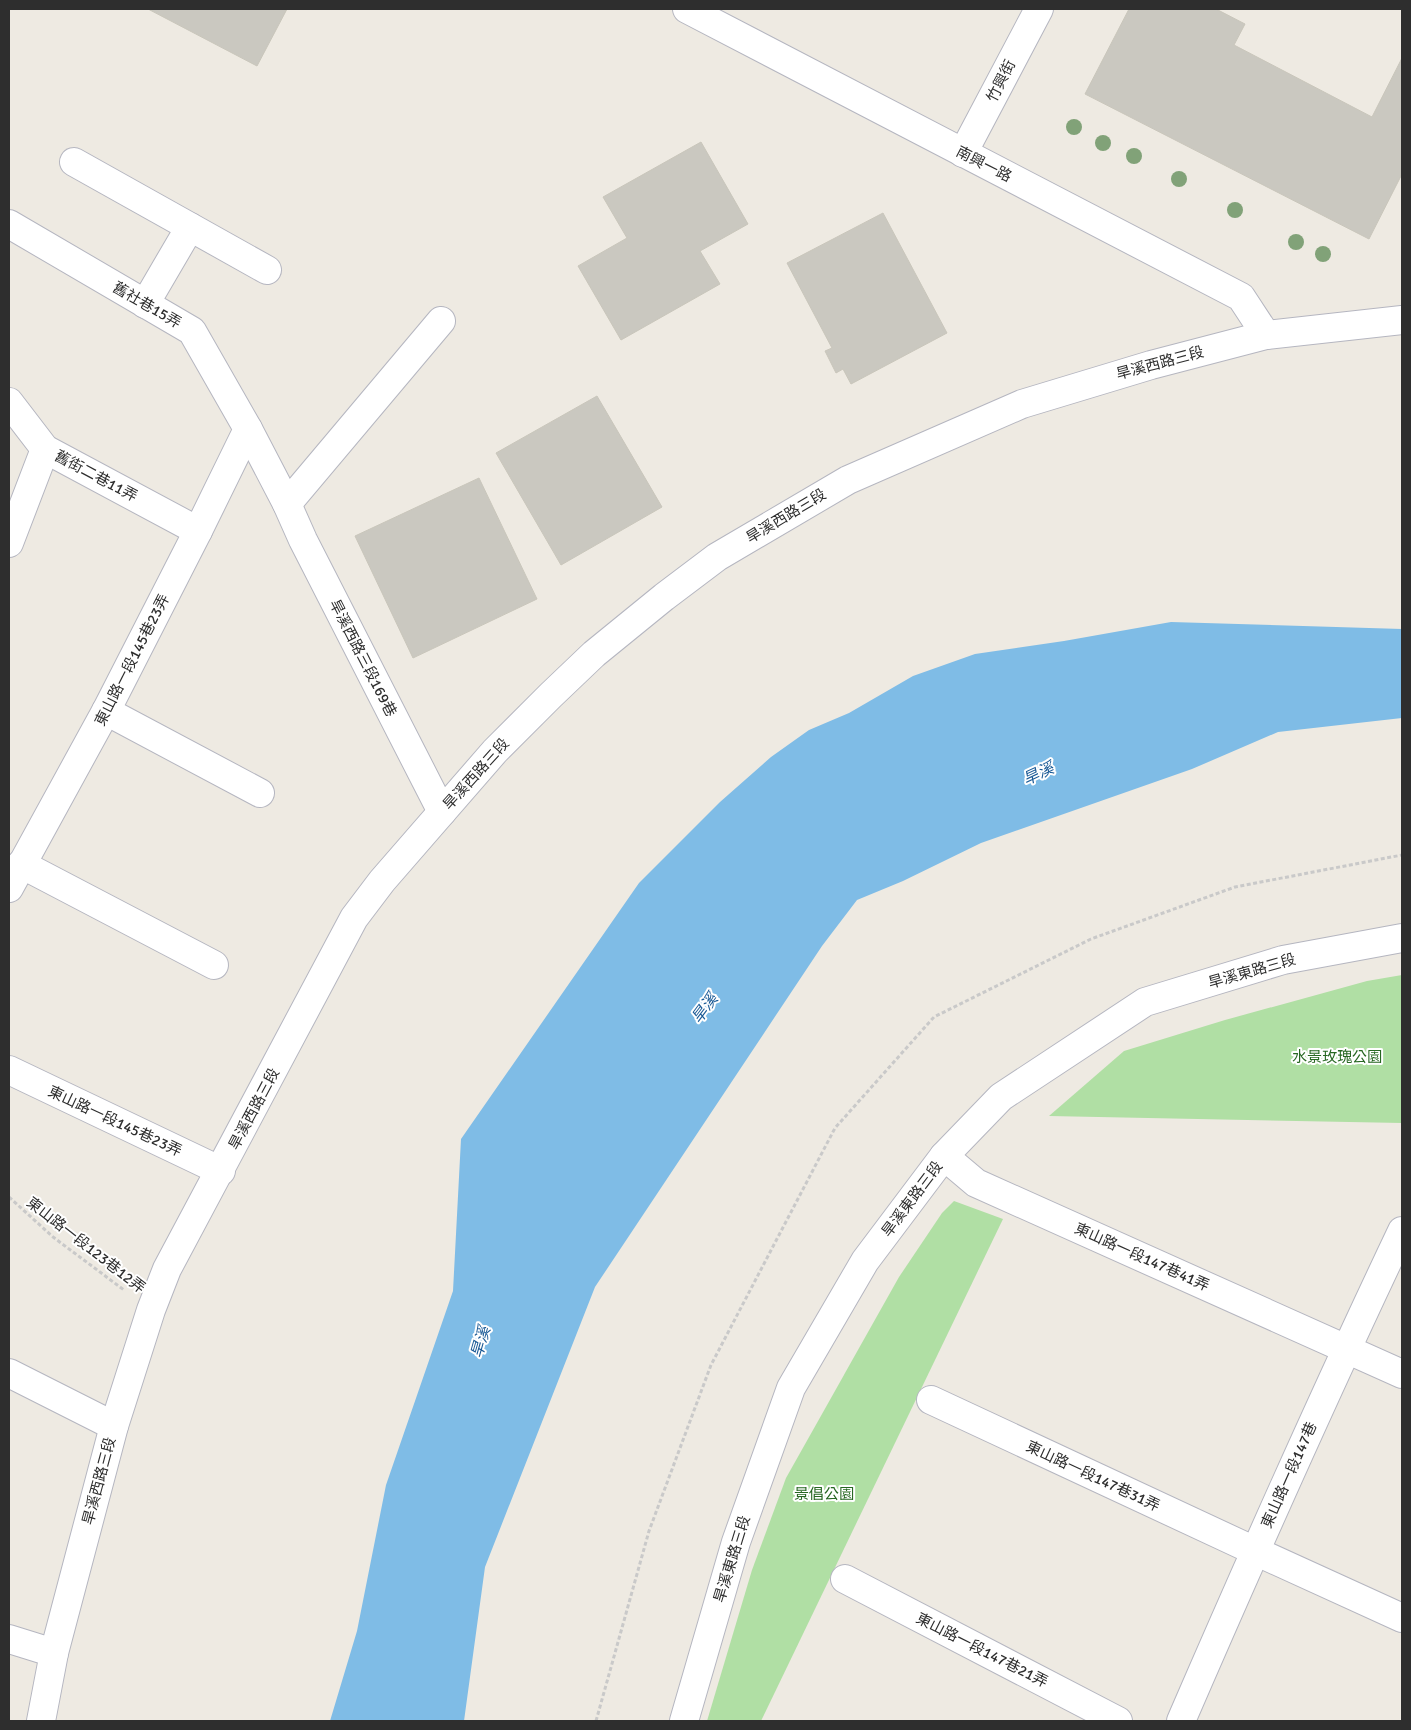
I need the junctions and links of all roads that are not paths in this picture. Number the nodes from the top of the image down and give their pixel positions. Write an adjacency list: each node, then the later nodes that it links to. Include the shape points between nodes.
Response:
1 (687, 9): 3 (street, 南興一路)
2 (1039, 9): 3 (street, 竹興街)
3 (964, 153): 11 (street, 南興一路, via 1241,297)
4 (74, 162): 6 (street)
5 (9, 224): 8 (street, 舊社巷15弄)
6 (190, 227): 7 (street); 8 (street)
7 (267, 270)
8 (145, 304): 13 (street, 舊社巷15弄, via 192,331)
9 (1402, 320): 11 (street, 旱溪西路三段)
10 (441, 322): 15 (street)
11 (1266, 335): 20 (street, 旱溪西路三段, via 1022,404 848,480 717,557 594,654 495,752)
12 (9, 402): 14 (street, 舊街二巷11弄)
13 (248, 429): 15 (street, 舊社巷15弄); 16 (street, 東山路一段145巷23弄)
14 (45, 449): 16 (street, 舊街二巷11弄); 17 (street)
15 (287, 504): 20 (street, 旱溪西路三段169巷)
16 (198, 531): 18 (street, 東山路一段145巷23弄)
17 (9, 543)
18 (106, 711): 19 (street); 21 (street, 東山路一段145巷23弄)
19 (260, 792)
20 (442, 812): 27 (street, 旱溪西路三段, via 354,918)
21 (21, 864): 22 (street, 東山路一段145巷23弄); 24 (street)
22 (9, 888)
23 (1402, 938): 26 (street, 旱溪東路三段, via 1283,960 1145,1002 1001,1097)
24 (214, 965)
25 (9, 1070): 27 (street, 東山路一段145巷23弄)
26 (944, 1156): 29 (street, 東山路一段147巷41弄, via 976,1183); 40 (street, 旱溪東路三段, via 865,1261 791,1388 736,1542)
27 (221, 1171): 33 (street, 旱溪西路三段, via 167,1270)
28 (1402, 1231): 29 (street, 東山路一段147巷)
29 (1346, 1349): 31 (street, 東山路一段147巷41弄); 34 (street, 東山路一段147巷)
30 (9, 1373): 33 (street)
31 (1402, 1374)
32 (931, 1400): 34 (street, 東山路一段147巷31弄)
33 (114, 1426): 38 (street, 旱溪西路三段)
34 (1255, 1551): 36 (street, 東山路一段147巷31弄); 42 (street, 東山路一段147巷)
35 (845, 1579): 41 (street, 東山路一段147巷21弄)
36 (1402, 1618)
37 (9, 1639): 38 (street)
38 (54, 1654): 39 (street, 旱溪西路三段)
39 (41, 1721)
40 (684, 1721)
41 (1118, 1721)
42 (1181, 1721)

